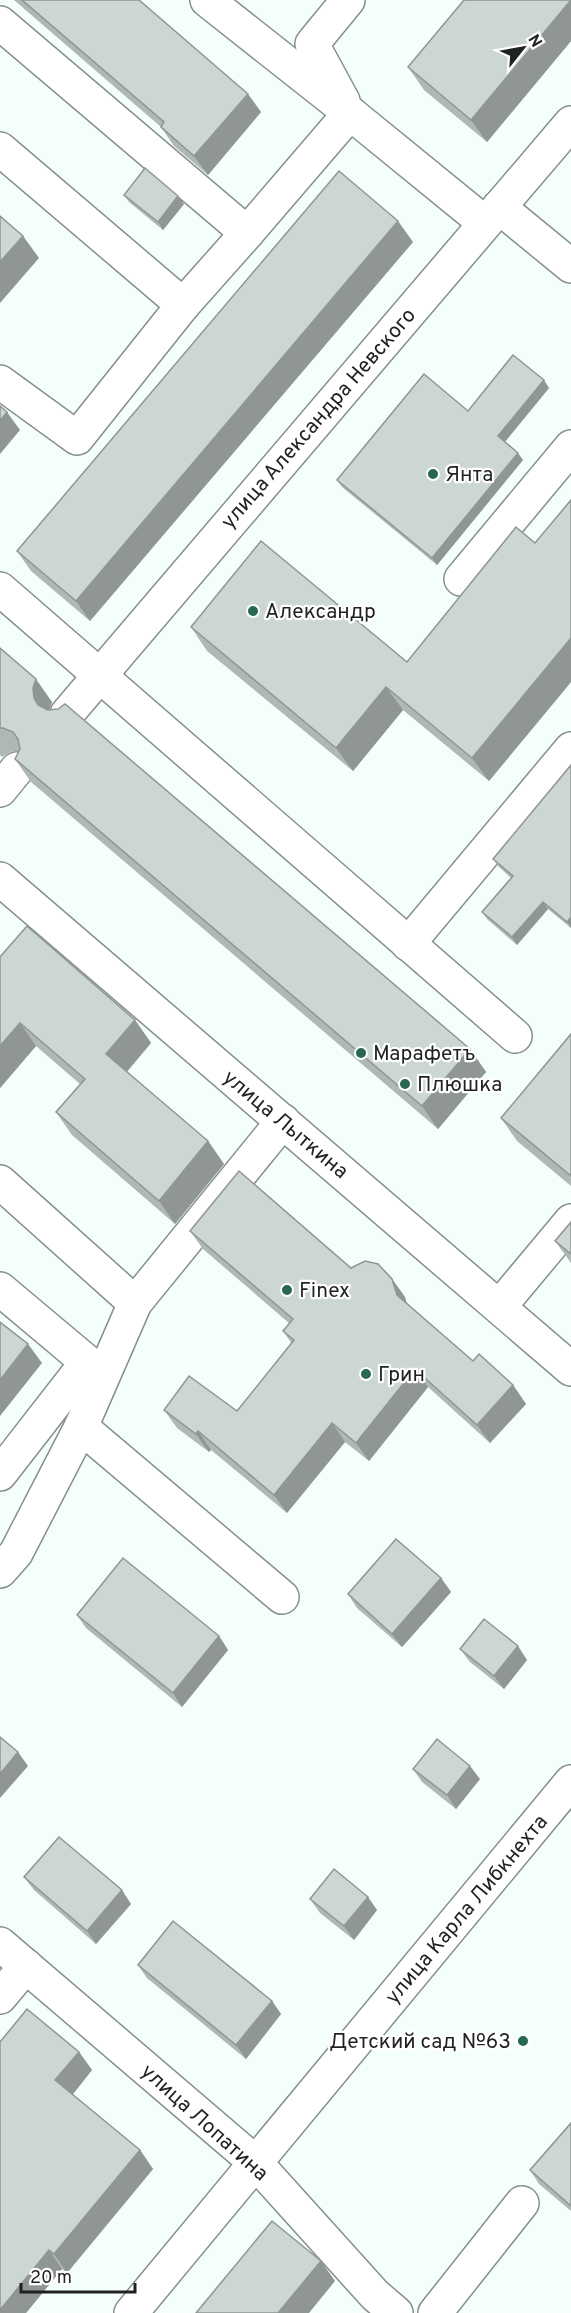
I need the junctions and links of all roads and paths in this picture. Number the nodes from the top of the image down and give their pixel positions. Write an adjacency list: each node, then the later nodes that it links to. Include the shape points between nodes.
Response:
1 (207, 0): 4 (street)
2 (348, 0): 4 (street, via 312,44)
3 (0, 23): 8 (street)
4 (350, 113): 7 (street); 8 (street)
5 (571, 123): 7 (street, улица Александра Невского)
6 (0, 149): 10 (street)
7 (492, 215): 9 (street); 15 (street, улица Александра Невского)
8 (248, 233): 10 (street)
9 (571, 266)
10 (183, 304): 11 (street, via 77,438)
11 (0, 382)
12 (571, 447): 13 (street)
13 (461, 579)
14 (0, 589): 15 (street)
15 (98, 676): 16 (street, улица Александра Невского); 19 (street)
16 (67, 714)
17 (571, 749): 19 (street)
18 (0, 879): 21 (street, улица Лыткина)
19 (408, 944): 20 (street)
20 (515, 1036)
21 (283, 1121): 25 (street); 26 (street, улица Лыткина)
22 (0, 1182): 25 (street)
23 (571, 1221): 26 (street)
24 (0, 1289): 29 (street, via 87,1362)
25 (135, 1303): 28 (street)
26 (500, 1306): 27 (street, улица Лыткина)
27 (571, 1369)
28 (81, 1427): 30 (street, via 16,1553); 31 (street)
29 (0, 1473)
30 (0, 1571)
31 (282, 1597)
32 (571, 1782): 36 (street, улица Карла Либкнехта)
33 (0, 1944): 34 (street, улица Лопатина)
34 (26, 1966): 35 (street); 36 (street, улица Лопатина)
35 (0, 1997)
36 (255, 2162): 38 (street, улица Лопатина); 39 (street, улица Карла Либкнехта)
37 (522, 2203): 40 (street)
38 (377, 2307)
39 (131, 2313)
40 (435, 2313)

